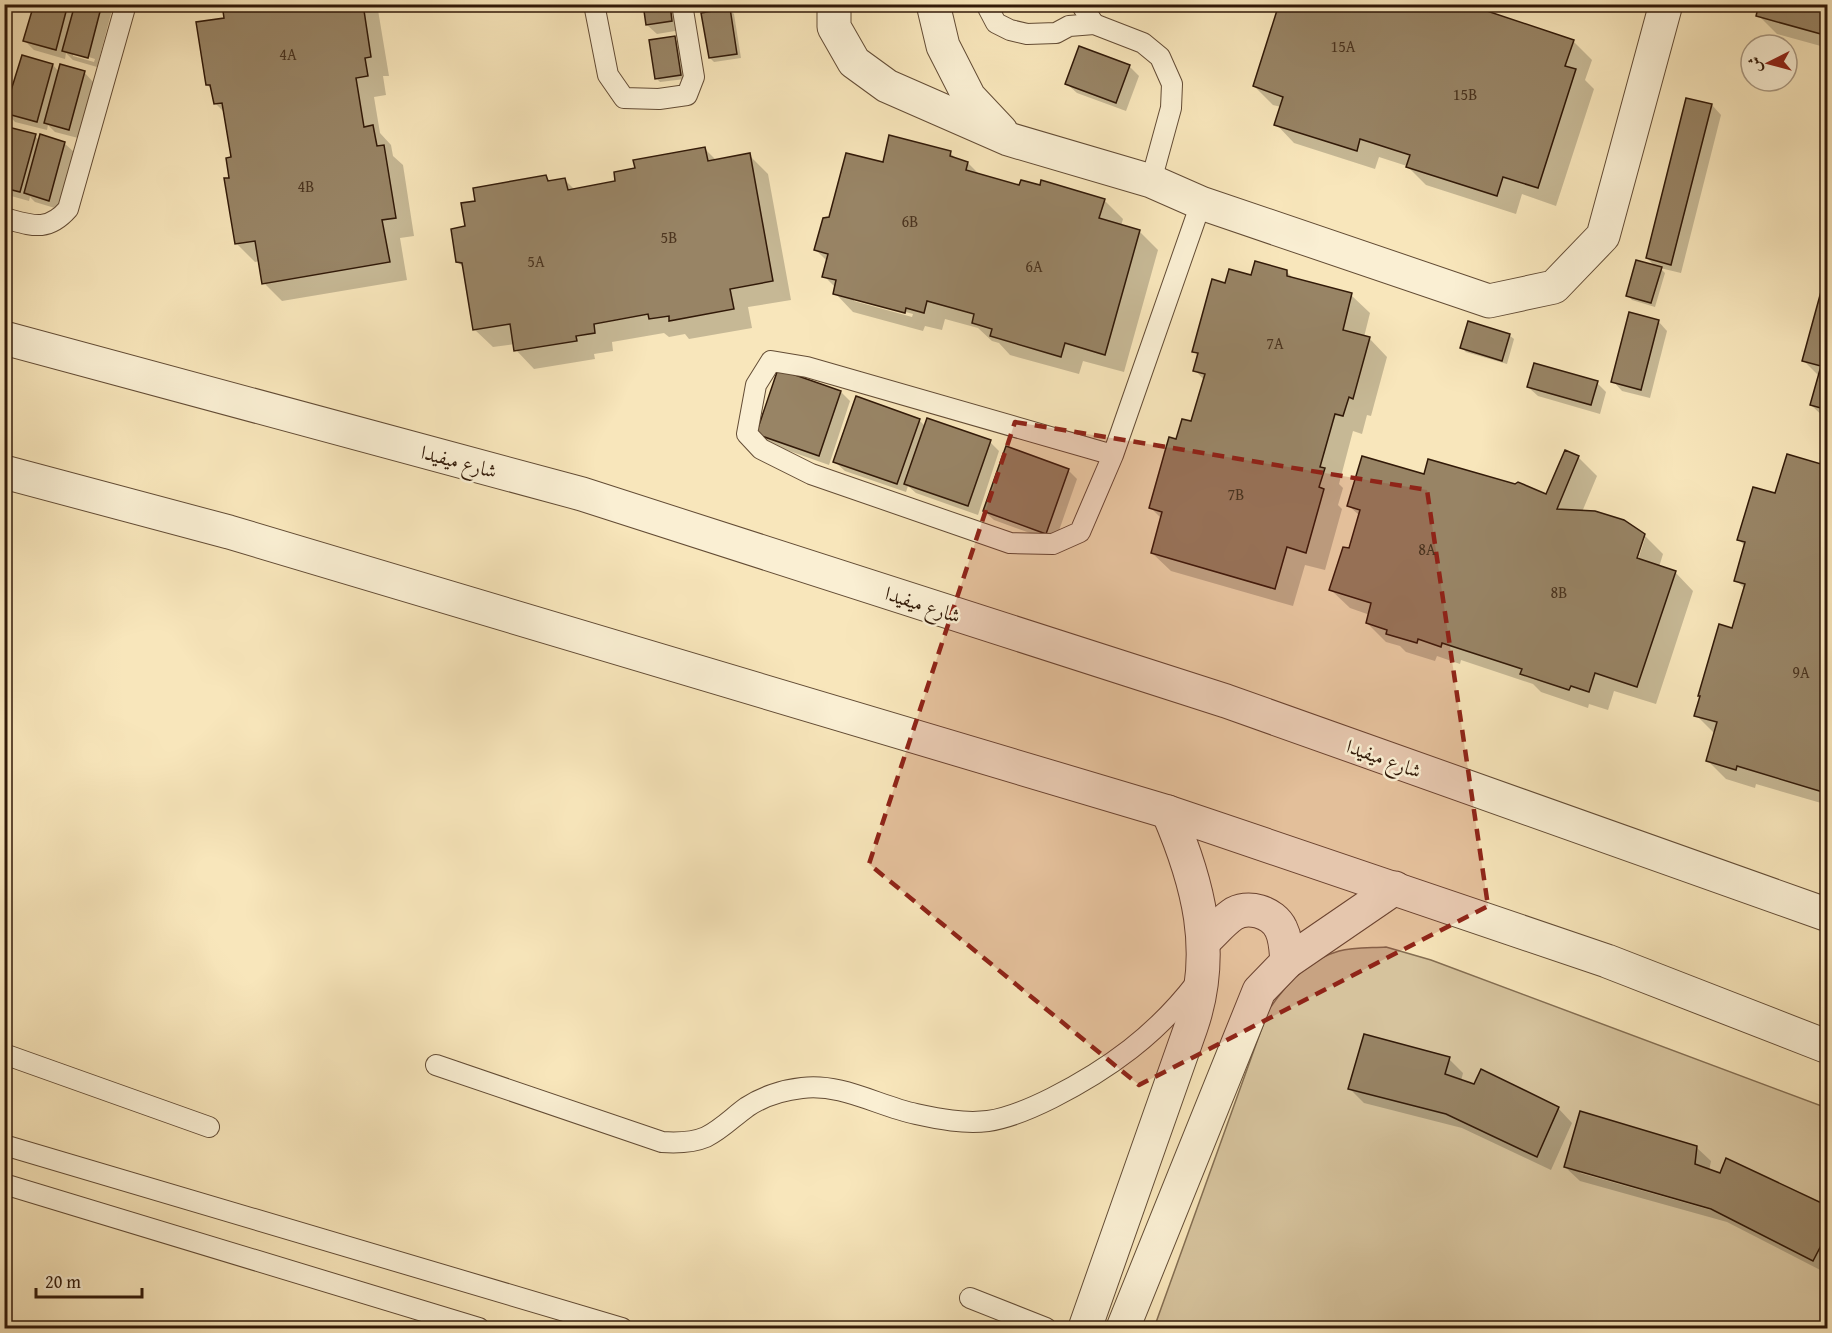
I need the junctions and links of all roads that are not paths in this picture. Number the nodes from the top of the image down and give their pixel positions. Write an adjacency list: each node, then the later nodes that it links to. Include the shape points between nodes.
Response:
1 (126, 4): 13 (lane, via 68,209 44,225)
2 (594, 4): 3 (lane, via 608,75 624,98 658,99 687,95 694,77)
3 (682, 4)
4 (834, 4): 10 (street, via 834,27 854,62 886,86)
5 (933, 4): 10 (street, via 943,46 969,97)
6 (986, 4): 9 (lane, via 996,23 1027,34 1056,33 1070,26)
7 (1082, 4): 9 (lane)
8 (1666, 4): 12 (street, via 1603,236 1554,286 1490,301)
9 (1094, 24): 11 (lane, via 1143,43 1160,57 1172,84 1171,108)
10 (1008, 139): 11 (street)
11 (1151, 181): 12 (street)
12 (1201, 203): 15 (lane)
13 (4, 218)
14 (4, 338): 19 (street, شارع ميفيدا, via 582,494 1226,701)
15 (1113, 455): 15 (lane, via 1080,532 1053,544 1010,543 811,474 761,449 747,434 756,386 771,361 807,367)
16 (4, 472): 17 (street, via 229,532)
17 (1168, 812): 18 (street); 20 (street, via 1186,853)
18 (1395, 888): 21 (street); 23 (street, via 1607,961)
19 (1827, 915)
20 (1204, 941): 21 (street, via 1233,913 1251,909 1268,914 1281,927); 22 (street)
21 (1287, 962): 34 (street, via 1259,991)
22 (1203, 974): 25 (lane, via 1156,1028 1098,1073 1028,1110 988,1121 945,1120 903,1112 832,1089 803,1088 774,1094 705,1137 684,1143 662,1142); 33 (street, via 1198,1007)
23 (1827, 1047)
24 (4, 1054): 26 (lane)
25 (436, 1065)
26 (209, 1127)
27 (4, 1145): 31 (lane)
28 (4, 1184): 30 (lane)
29 (970, 1298): 32 (lane)
30 (479, 1329)
31 (622, 1329)
32 (1046, 1329)
33 (1085, 1329)
34 (1123, 1329)

